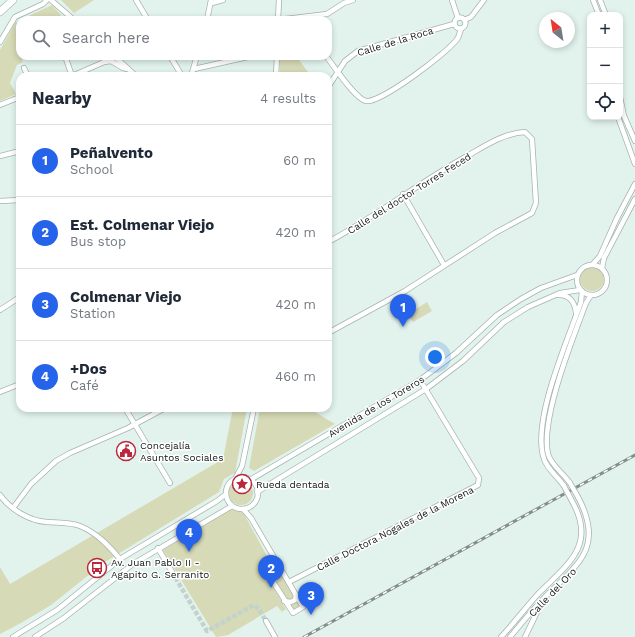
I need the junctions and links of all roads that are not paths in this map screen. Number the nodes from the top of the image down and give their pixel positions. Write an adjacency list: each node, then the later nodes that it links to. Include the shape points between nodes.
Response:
1 (13, 0): 14 (main road)
2 (47, 0): 17 (street)
3 (51, 0): 13 (street)
4 (136, 0): 19 (street)
5 (223, 0): 12 (street)
6 (279, 0): 21 (street)
7 (353, 0): 22 (street, via 327,14)
8 (452, 0): 24 (street)
9 (484, 0): 25 (street, via 471,17)
10 (593, 0): 15 (street)
11 (600, 0): 16 (street)
12 (212, 1): 20 (street)
13 (56, 2): 18 (street)
14 (0, 12)
15 (597, 12)
16 (605, 12)
17 (17, 16)
18 (70, 16)
19 (146, 16)
20 (208, 16)
21 (278, 16)
22 (317, 16)
23 (16, 17): 27 (street)
24 (458, 18): 25 (street); 26 (street)
25 (464, 20): 28 (street, via 465,26)
26 (454, 24): 28 (street); 51 (street, Calle de la Roca, via 358,50 345,61)
27 (8, 27): 29 (street); 30 (street)
28 (461, 29): 51 (street, via 458,38 432,63 376,100 366,102 359,97)
29 (0, 30)
30 (0, 42)
31 (66, 60): 45 (street)
32 (103, 60): 46 (street)
33 (108, 60): 40 (street)
34 (118, 60): 42 (street)
35 (172, 60): 48 (street)
36 (196, 60): 43 (street)
37 (234, 60): 43 (street)
38 (277, 60): 50 (street)
39 (329, 60): 51 (street)
40 (111, 61): 42 (street)
41 (24, 68): 44 (street)
42 (128, 69): 47 (street)
43 (194, 69): 49 (street)
44 (26, 72)
45 (71, 72)
46 (80, 72)
47 (131, 72)
48 (180, 72)
49 (193, 72)
50 (276, 72)
51 (339, 72): 52 (street, Calle de la Roca)
52 (332, 82)
53 (16, 99): 54 (street)
54 (0, 105)
55 (623, 111): 57 (street)
56 (619, 120): 60 (street)
57 (635, 141)
58 (16, 152): 59 (street)
59 (0, 158)
60 (635, 164)
61 (635, 184): 67 (street, via 600,256)
62 (403, 194): 66 (street, Calle del doctor Torres Feced); 68 (street); 68 (street, Calle del doctor Torres Feced, via 440,171 514,132 525,132 532,139 536,203 533,211)
63 (16, 199): 65 (street)
64 (635, 199): 69 (street, via 604,258)
65 (2, 200)
66 (332, 240)
67 (593, 264): 69 (street); 70 (street, via 585,266)
68 (444, 265): 77 (street, Calle del doctor Torres Feced, via 405,291)
69 (602, 268): 72 (street, via 608,278 606,287 600,293)
70 (577, 275): 71 (street, via 577,283); 78 (street, Avenida de los Toreros, via 541,288 497,315 456,353)
71 (581, 290): 72 (street); 73 (street, Avenida de los Toreros); 76 (street, Calle del Oro)
72 (591, 295): 105 (street, Calle del Oro, bridge, via 562,369 551,410 547,438 550,459 578,497 585,510 590,530 586,548 578,565)
73 (551, 296): 76 (street, via 563,295 569,298 575,305); 80 (street, Avenida de los Toreros, via 504,322 463,361)
74 (16, 300): 75 (street)
75 (0, 310)
76 (577, 314): 113 (street, Calle del Oro, bridge, via 548,395 541,437 544,461 564,486 579,513 582,529 577,552)
77 (332, 331)
78 (420, 380): 80 (street, Calle Doctora Nogales de la Morena); 88 (street, Avenida de los Toreros)
79 (16, 386): 81 (street)
80 (426, 389): 90 (street, Avenida de los Toreros); 103 (street, Calle Doctora Nogales de la Morena, via 479,478 478,485)
81 (0, 392)
82 (128, 412): 85 (street)
83 (158, 412): 85 (street)
84 (253, 412): 86 (street)
85 (135, 424): 89 (street); 96 (street, via 56,461 31,484)
86 (242, 466): 87 (street); 88 (street)
87 (235, 479): 88 (street); 91 (street, via 228,485)
88 (248, 479): 90 (street, via 254,484)
89 (170, 483)
90 (257, 492): 95 (street, via 256,499)
91 (226, 494): 94 (street); 101 (street)
92 (0, 495): 93 (street)
93 (2, 500): 96 (street)
94 (232, 506): 97 (street); 99 (street)
95 (250, 507): 97 (street); 98 (street)
96 (13, 508): 101 (street, via 45,522 80,526 107,543)
97 (243, 509): 98 (street)
98 (251, 518): 100 (street)
99 (158, 548): 102 (street); 109 (street, via 119,574)
100 (272, 556): 103 (street); 106 (street, via 272,580)
101 (120, 559): 107 (street)
102 (172, 572)
103 (289, 582): 104 (street)
104 (296, 595): 106 (street, via 295,600 291,602); 106 (street, via 303,607 292,613)
105 (544, 599): 114 (street, Calle del Oro); 115 (street)
106 (284, 601)
107 (51, 614): 109 (street); 110 (street)
108 (266, 621): 112 (street)
109 (57, 623): 111 (street)
110 (13, 637)
111 (35, 637)
112 (275, 637)
113 (501, 637)
114 (510, 637)
115 (525, 637)

